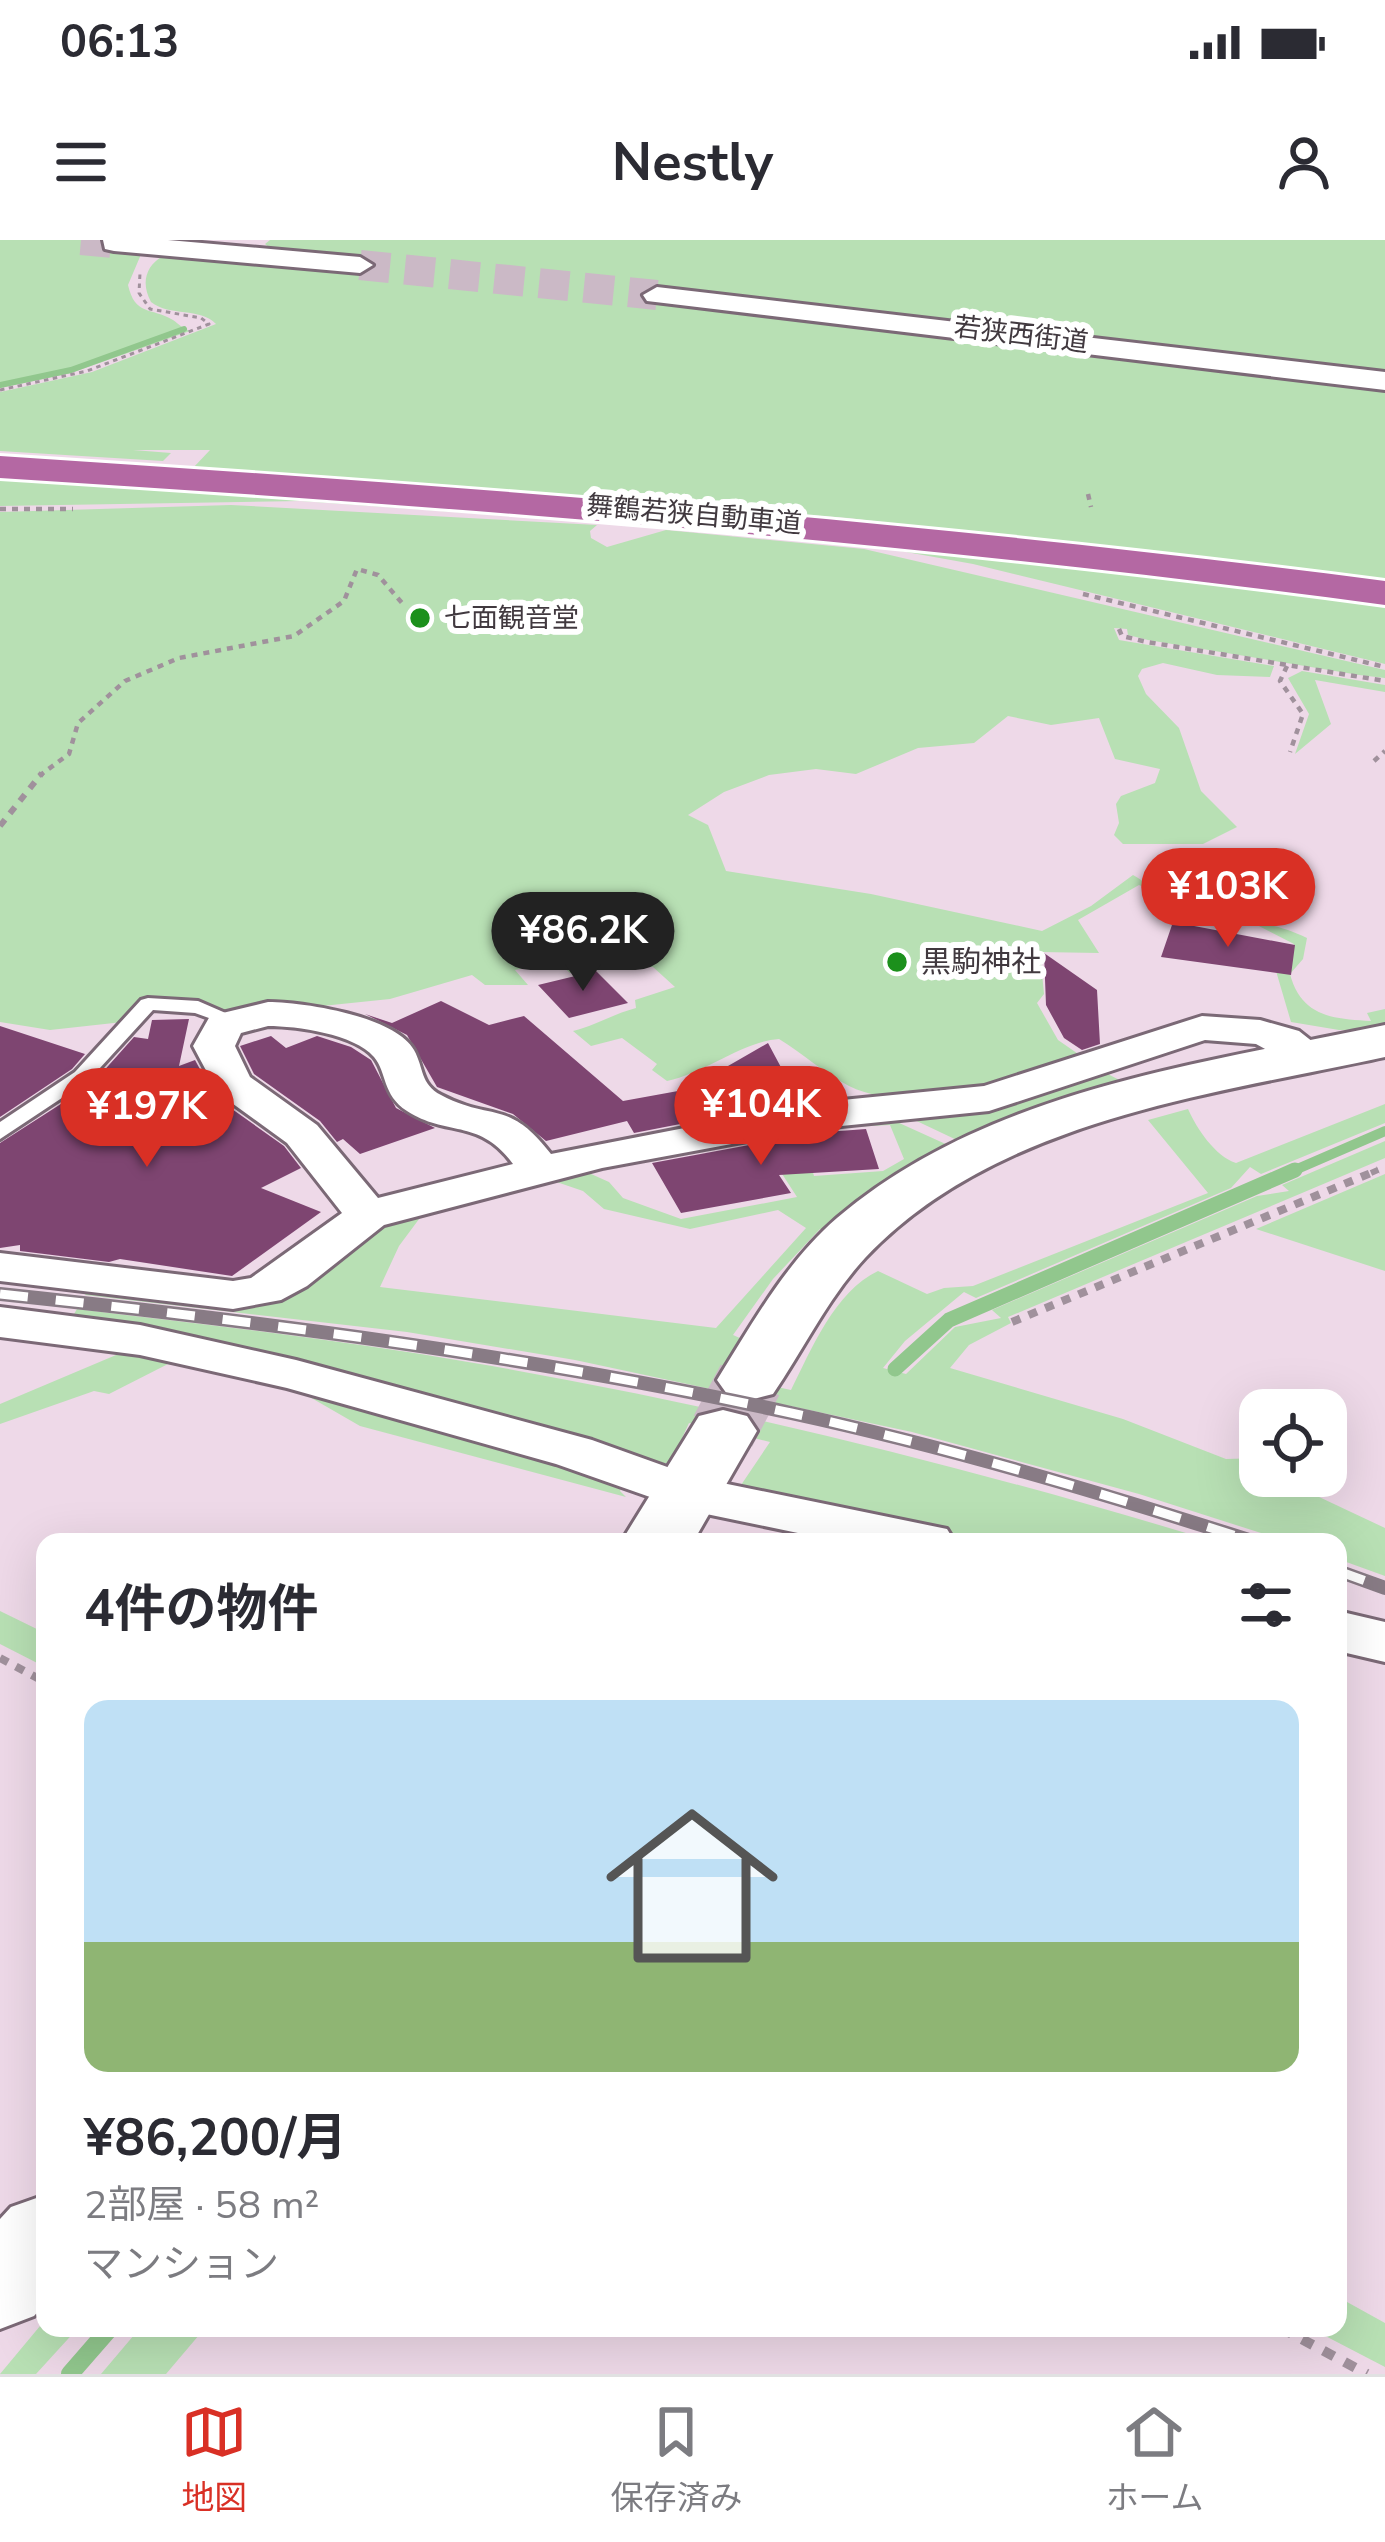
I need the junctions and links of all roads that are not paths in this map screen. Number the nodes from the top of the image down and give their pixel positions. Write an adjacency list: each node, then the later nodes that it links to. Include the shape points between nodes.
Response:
1 (114, 243): 2 (street)
2 (360, 266)
3 (657, 295): 4 (street, 若狭西街道)
4 (1385, 381)
5 (0, 467): 6 (highway, 舞鶴若狭自動車道, via 795,523)
6 (1385, 593)
7 (234, 1021): 10 (lane, via 198,1007 148,1004 82,1076); 11 (street, via 295,1011 354,1029 395,1052 428,1109 498,1125); 12 (street, via 214,1046 233,1084 302,1133)
8 (1385, 1041): 9 (street)
9 (1311, 1058): 11 (street, via 1260,1032 1202,1028 989,1098 751,1125); 17 (street, via 1024,1132 888,1204 825,1266)
10 (0, 1132)
11 (540, 1169): 12 (street)
12 (368, 1214): 14 (street, via 264,1290 233,1295)
13 (0, 1267): 14 (street)
14 (84, 1277): 16 (street)
15 (0, 1322): 16 (street)
16 (50, 1328): 17 (street, via 296,1375 574,1452)
17 (672, 1518): 18 (street)
18 (832, 1533)
19 (1347, 1633): 20 (street)
20 (1385, 1642)
21 (36, 2247): 22 (street)
22 (0, 2285)

